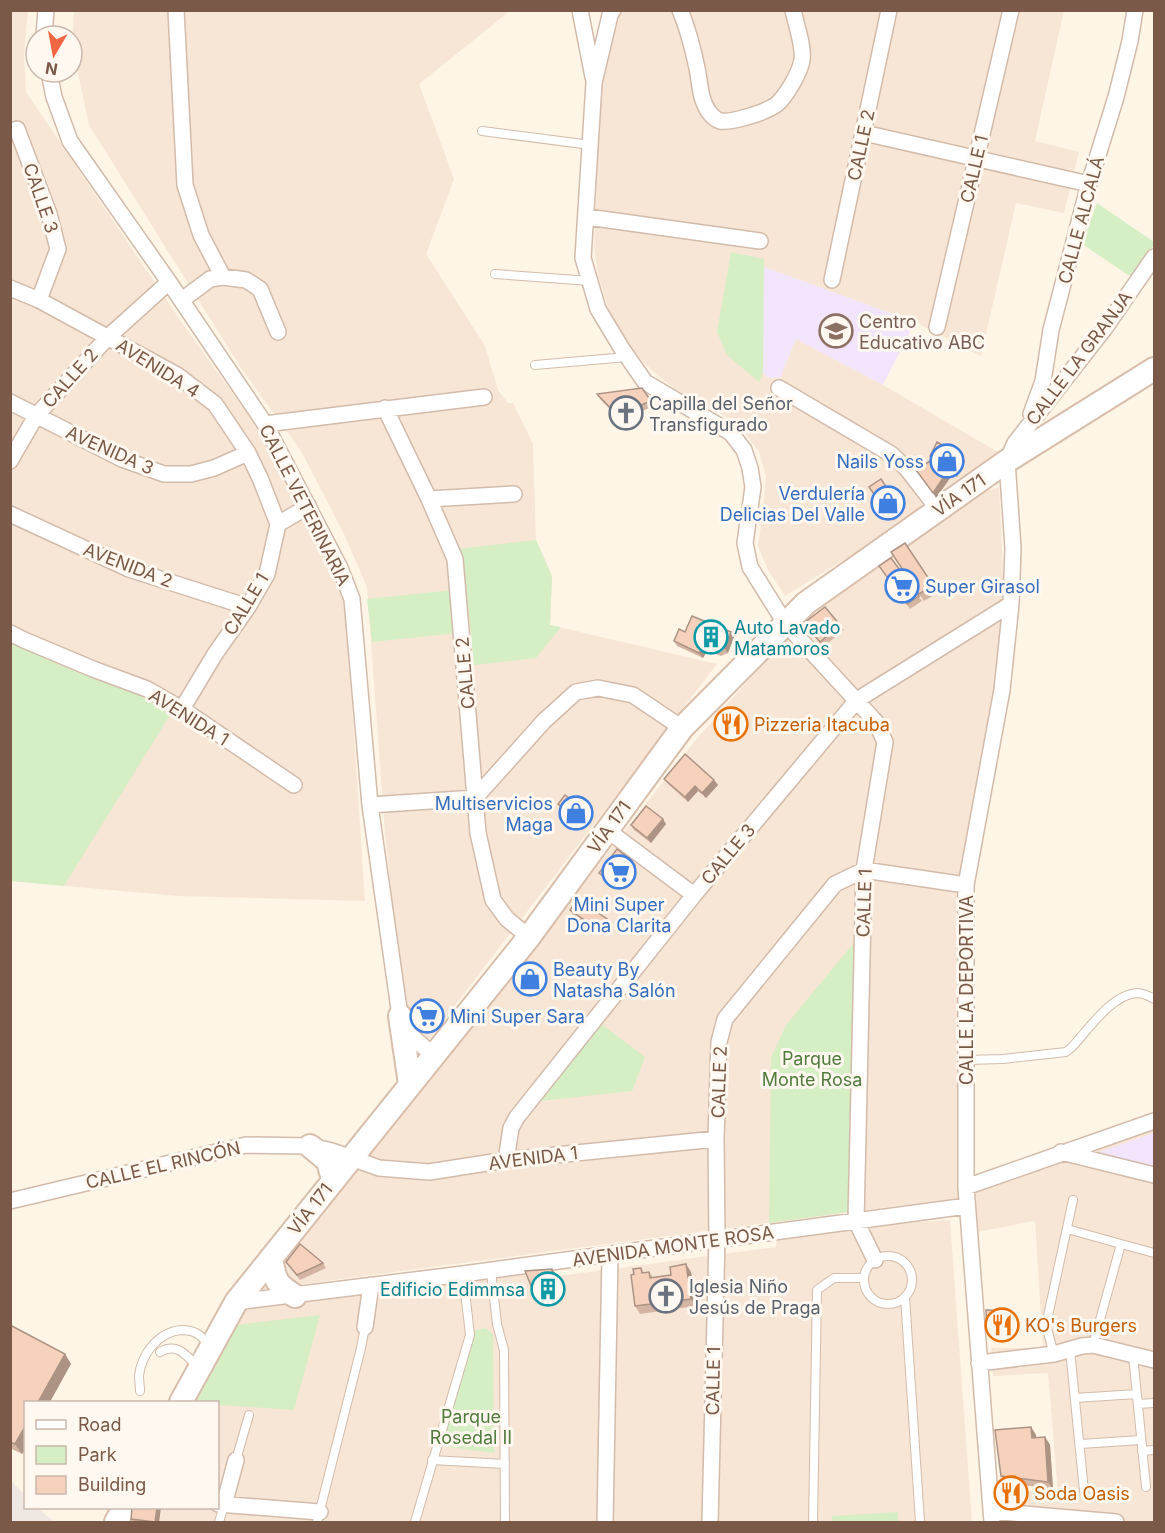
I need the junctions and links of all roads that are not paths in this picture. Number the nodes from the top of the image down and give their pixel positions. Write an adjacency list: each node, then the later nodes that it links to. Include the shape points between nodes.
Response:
1 (176, 10): 21 (street, via 185,185 201,235)
2 (580, 10): 9 (street)
3 (613, 10): 9 (street)
4 (680, 10): 5 (street, via 702,99 710,114 720,120 741,119 766,111 778,103 799,72 800,40)
5 (792, 10)
6 (889, 10): 13 (street, CALLE 2)
7 (1011, 10): 15 (street, CALLE 1)
8 (1135, 10): 16 (street, CALLE ALCALÁ, via 1116,97)
9 (594, 82): 14 (street, CALLE 1)
10 (51, 84): 24 (street, CALLE VETERINARIA, via 70,141)
11 (17, 129): 26 (street, CALLE 3, via 58,249)
12 (482, 131): 14 (lane)
13 (864, 133): 15 (street); 22 (street, CALLE 2)
14 (591, 145): 17 (street, CALLE 1)
15 (976, 158): 16 (street); 28 (street, CALLE 1)
16 (1089, 184): 31 (street, CALLE ALCALÁ)
17 (586, 217): 18 (street); 23 (street, CALLE 1, via 583,258)
18 (760, 241)
19 (1155, 257): 34 (street, CALLE LA GRANJA)
20 (495, 273): 23 (lane)
21 (224, 277): 27 (street, via 210,279); 29 (street, via 246,280 260,289)
22 (832, 280)
23 (590, 281): 32 (street, CALLE 1, via 598,309)
24 (169, 282): 27 (street, CALLE VETERINARIA); 30 (street, CALLE 2)
25 (10, 288): 26 (street, AVENIDA 4)
26 (39, 300): 30 (street, AVENIDA 4)
27 (182, 300): 41 (street, CALLE VETERINARIA)
28 (937, 327)
29 (278, 332)
30 (108, 337): 40 (street, CALLE 2); 43 (street, AVENIDA 4, via 177,375 215,404)
31 (1047, 354): 34 (street, via 1059,368); 42 (street, CALLE ALCALÁ, via 1043,381)
32 (627, 357): 33 (lane); 54 (street, CALLE 1, via 645,382 731,433 744,450 753,487 745,543 750,567)
33 (535, 365)
34 (1073, 369): 42 (street, CALLE LA GRANJA)
35 (1155, 369): 45 (main road, VÍA 171)
36 (779, 388): 49 (street, via 891,454)
37 (484, 397): 39 (street)
38 (10, 402): 40 (street, AVENIDA 3)
39 (385, 408): 41 (street); 47 (street, CALLE 2)
40 (36, 416): 43 (street, AVENIDA 3, via 122,459 164,474 190,474 214,468); 44 (street, CALLE 2)
41 (265, 424): 48 (street, CALLE VETERINARIA)
42 (1026, 428): 45 (street, CALLE LA GRANJA)
43 (248, 453): 51 (street, AVENIDA 4)
44 (10, 461)
45 (1007, 461): 49 (main road, VÍA 171); 52 (street, CALLE LA DEPORTIVA, via 1013,548)
46 (514, 494): 47 (street)
47 (429, 499): 60 (street, CALLE 2, via 455,559)
48 (308, 505): 51 (street); 61 (street, CALLE VETERINARIA, via 352,598)
49 (938, 509): 54 (main road, VÍA 171, via 806,603)
50 (10, 514): 53 (street, AVENIDA 2, via 129,569)
51 (278, 524): 53 (street, CALLE 1, via 267,574)
52 (1011, 604): 56 (street, CALLE 3); 64 (street, CALLE LA DEPORTIVA, via 1002,690)
53 (248, 607): 57 (street, CALLE 1)
54 (785, 623): 56 (street, CALLE 1); 58 (main road, VÍA 171)
55 (10, 633): 57 (street, AVENIDA 1, via 147,690)
56 (857, 700): 63 (street, CALLE 1, via 876,722 885,742); 65 (street, CALLE 3)
57 (182, 709): 59 (street, AVENIDA 1)
58 (682, 728): 60 (street, via 633,695 598,688 576,692 544,721); 62 (main road, VÍA 171)
59 (294, 785)
60 (475, 798): 61 (street); 66 (street, CALLE 2, via 478,833 493,900 507,919)
61 (370, 805): 68 (street, CALLE VETERINARIA)
62 (607, 830): 65 (street); 66 (main road, VÍA 171)
63 (864, 870): 64 (street); 73 (street, CALLE 2, via 835,885 726,1019 719,1042); 84 (street, CALLE 1)
64 (966, 885): 70 (street, CALLE LA DEPORTIVA)
65 (694, 895): 77 (street, CALLE 3, via 517,1117 511,1128)
66 (529, 937): 69 (main road, VÍA 171)
67 (1155, 999): 70 (lane, via 1137,993 1116,1000 1066,1052)
68 (400, 1017): 69 (street, CALLE VETERINARIA, via 409,1034); 71 (main road)
69 (434, 1056): 71 (main road, VÍA 171)
70 (966, 1060): 80 (street, CALLE LA DEPORTIVA)
71 (410, 1084): 76 (main road, VÍA 171)
72 (1155, 1121): 75 (street)
73 (716, 1139): 77 (street, AVENIDA 1); 86 (street, CALLE 2)
74 (310, 1146): 76 (street, CALLE EL RINCÓN); 79 (main road, via 328,1161); 82 (street, CALLE EL RINCÓN, via 246,1145)
75 (1061, 1152): 78 (street); 80 (street)
76 (351, 1157): 77 (street, AVENIDA 1, via 379,1168 429,1172); 79 (main road, VÍA 171)
77 (507, 1160)
78 (1155, 1174)
79 (333, 1180): 90 (main road, VÍA 171)
80 (966, 1187): 83 (street, CALLE LA DEPORTIVA)
81 (1073, 1200): 85 (lane)
82 (10, 1201)
83 (967, 1206): 84 (street, AVENIDA MONTE ROSA); 107 (street, CALLE LA DEPORTIVA)
84 (856, 1221): 86 (street, AVENIDA MONTE ROSA); 91 (street)
85 (1067, 1229): 87 (lane); 104 (lane, via 1046,1325)
86 (717, 1239): 89 (street, AVENIDA MONTE ROSA); 132 (street, CALLE 1)
87 (1121, 1244): 88 (lane); 100 (lane)
88 (1155, 1253)
89 (610, 1254): 92 (street, AVENIDA MONTE ROSA); 131 (street)
90 (271, 1258): 96 (main road, via 280,1287); 98 (main road, VÍA 171)
91 (875, 1260): 94 (lane); 97 (lane, via 885,1256 897,1258 909,1268 911,1284)
92 (491, 1271): 93 (street, AVENIDA MONTE ROSA); 122 (lane, via 504,1350)
93 (463, 1274): 95 (street, AVENIDA MONTE ROSA); 121 (lane, via 470,1335)
94 (864, 1278): 97 (lane, via 864,1286 874,1300 890,1304); 133 (lane, via 834,1278 817,1290)
95 (371, 1286): 96 (street, AVENIDA MONTE ROSA); 99 (street)
96 (295, 1296): 98 (street, AVENIDA MONTE ROSA)
97 (905, 1297): 134 (lane)
98 (236, 1302): 101 (main road, VÍA 171)
99 (365, 1327): 126 (lane)
100 (1094, 1345): 102 (street); 105 (street)
101 (211, 1348): 108 (main road, VÍA 171); 109 (lane, via 198,1332 172,1331 147,1353 139,1375)
102 (1071, 1350): 104 (street); 111 (lane)
103 (159, 1352): 108 (lane, via 177,1349)
104 (1054, 1354): 107 (street)
105 (1133, 1355): 106 (street); 110 (lane)
106 (1154, 1358)
107 (979, 1363): 127 (street, CALLE LA DEPORTIVA)
108 (199, 1369): 112 (main road, VÍA 171)
109 (140, 1391)
110 (1137, 1394): 111 (lane); 114 (lane)
111 (1075, 1398): 117 (lane)
112 (182, 1401)
113 (1155, 1403): 114 (lane)
114 (1138, 1404): 116 (lane)
115 (249, 1415): 120 (lane)
116 (1141, 1440): 117 (lane); 119 (lane)
117 (1080, 1444): 124 (lane)
118 (1155, 1450): 119 (lane)
119 (1142, 1451): 123 (lane)
120 (236, 1460): 125 (street)
121 (432, 1460): 122 (lane); 129 (lane)
122 (505, 1464): 130 (lane)
123 (1146, 1487)
124 (1084, 1491)
125 (220, 1504): 126 (street); 128 (lane)
126 (318, 1517)
127 (992, 1517): 135 (street)
128 (219, 1522)
129 (415, 1522)
130 (505, 1522)
131 (605, 1522)
132 (710, 1522)
133 (813, 1522)
134 (920, 1522)
135 (1116, 1522)

